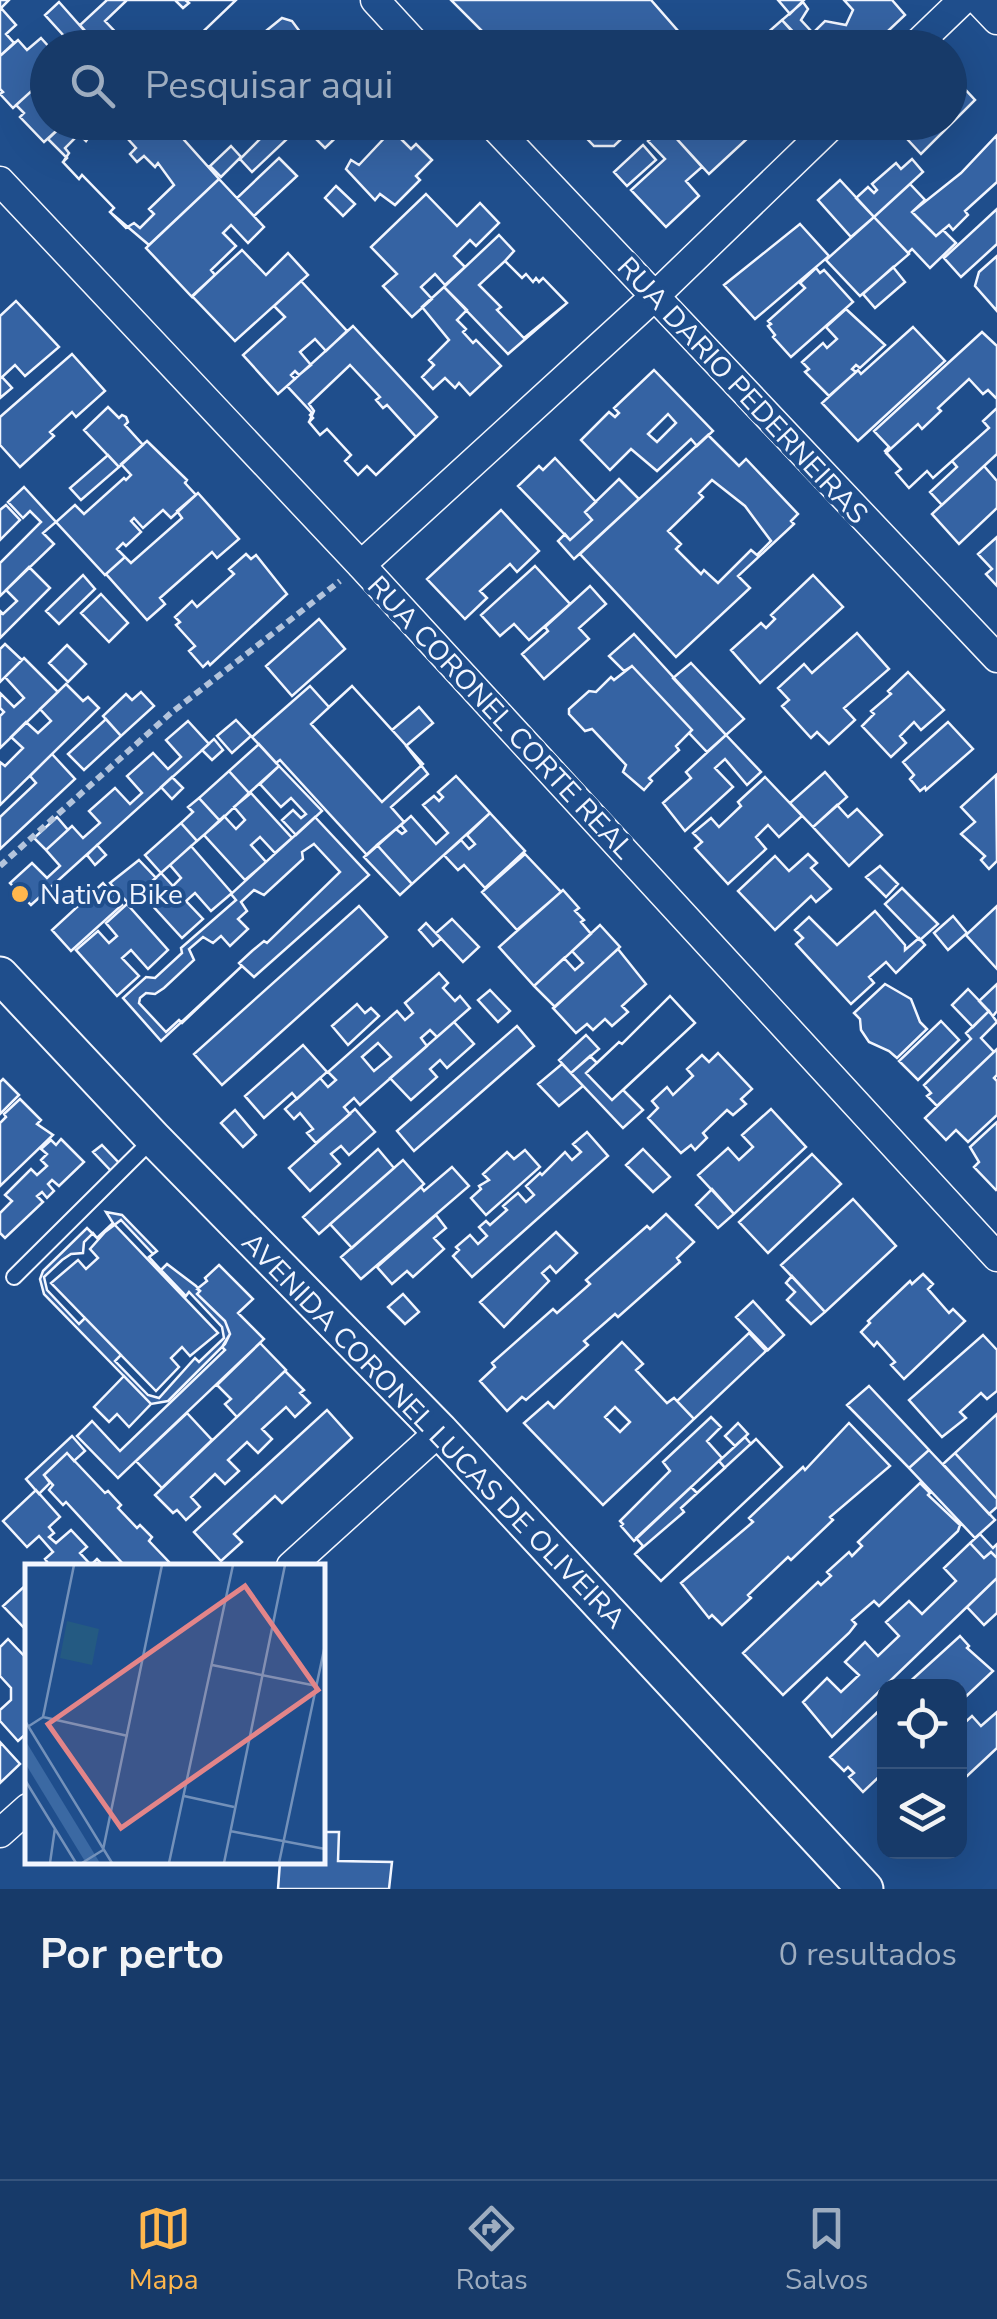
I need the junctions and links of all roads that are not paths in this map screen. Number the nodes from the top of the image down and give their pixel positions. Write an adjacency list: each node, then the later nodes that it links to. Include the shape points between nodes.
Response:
1 (374, 0): 5 (street)
2 (963, 0): 6 (street)
3 (978, 0): 4 (street)
4 (997, 20)
5 (402, 30)
6 (932, 30)
7 (507, 140): 10 (street, RUA DARIO PEDERNEIRAS)
8 (817, 140): 10 (street)
9 (0, 182): 11 (street, RUA CORONEL CORTE REAL)
10 (655, 296): 11 (street); 12 (street, RUA DARIO PEDERNEIRAS)
11 (361, 565): 15 (street, RUA CORONEL CORTE REAL)
12 (997, 658)
13 (0, 975): 14 (street, AVENIDA CORONEL LUCAS DE OLIVEIRA)
14 (153, 1138): 16 (lane); 17 (street, AVENIDA CORONEL LUCAS DE OLIVEIRA)
15 (997, 1257)
16 (14, 1277)
17 (440, 1430): 18 (street); 21 (street, AVENIDA CORONEL LUCAS DE OLIVEIRA)
18 (294, 1564)
19 (25, 1811): 20 (street)
20 (0, 1833)
21 (865, 1889)

